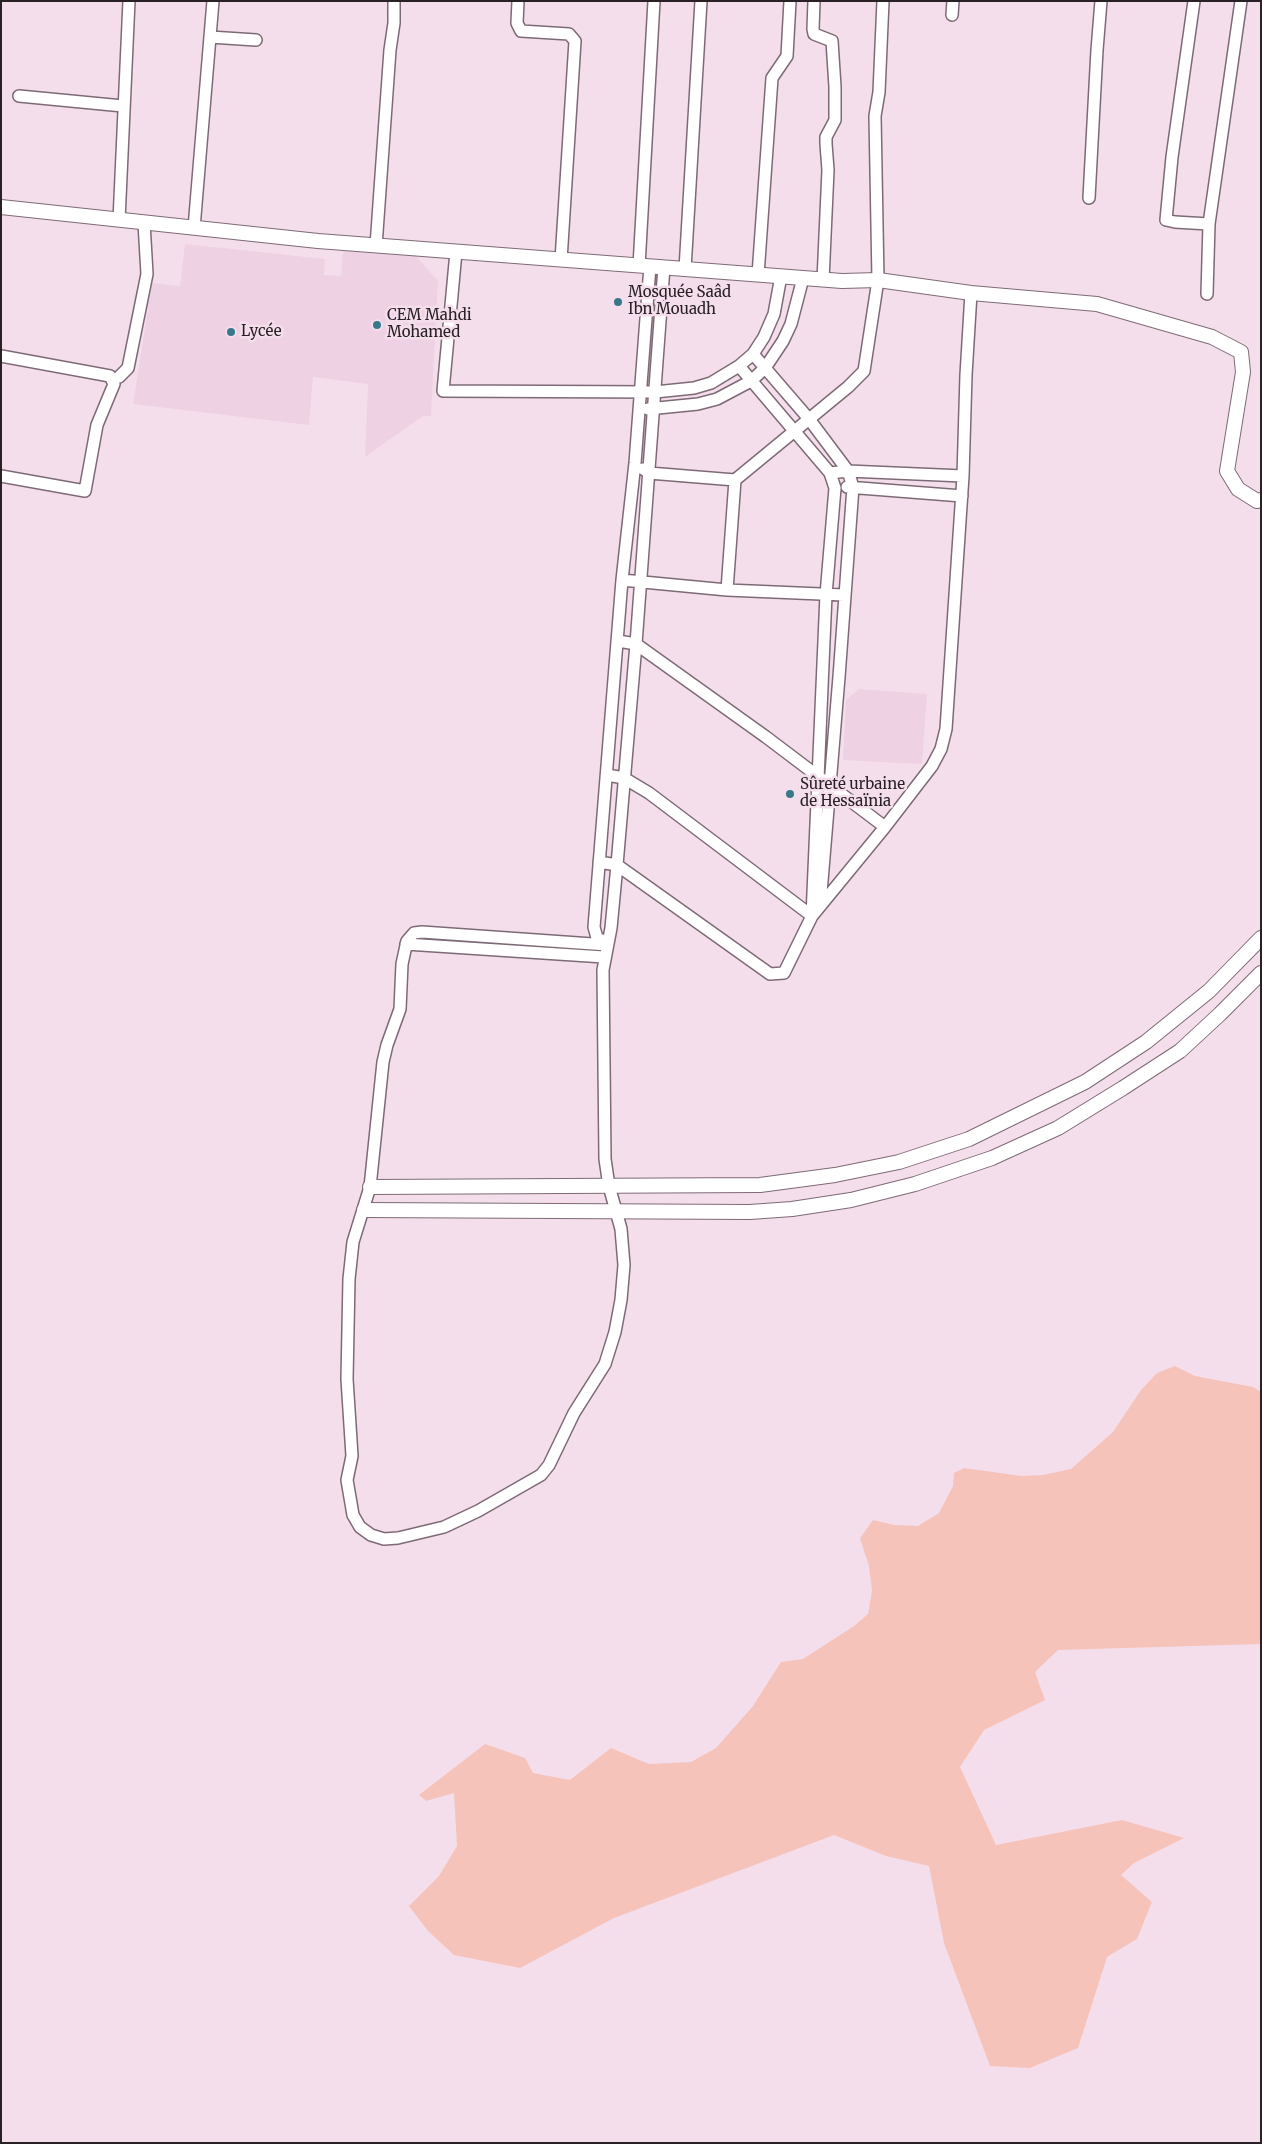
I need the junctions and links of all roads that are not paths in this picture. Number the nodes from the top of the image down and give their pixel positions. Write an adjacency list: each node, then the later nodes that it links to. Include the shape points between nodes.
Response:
1 (130, 1): 18 (street)
2 (213, 1): 15 (street)
3 (394, 1): 25 (street)
4 (518, 1): 27 (street, via 517,23 521,31 566,34 575,41)
5 (654, 1): 28 (street)
6 (700, 1): 30 (street)
7 (790, 1): 31 (street, via 787,56 772,78)
8 (814, 1): 34 (street, via 812,29 814,34 832,41 835,87 835,120 826,137 828,170)
9 (884, 1): 35 (street, via 875,116)
10 (952, 1): 14 (street)
11 (1101, 1): 19 (street)
12 (1194, 1): 23 (street, via 1166,220)
13 (1241, 1): 23 (street)
14 (952, 15)
15 (210, 38): 16 (street); 24 (street)
16 (256, 40)
17 (19, 96): 18 (street)
18 (123, 106): 21 (street)
19 (1089, 198)
20 (1, 207): 21 (street)
21 (119, 220): 22 (street)
22 (144, 223): 24 (street); 42 (street, via 147,274 128,368)
23 (1209, 224): 37 (street)
24 (194, 228): 25 (street)
25 (376, 246): 26 (street)
26 (456, 252): 27 (street); 44 (street, via 443,391)
27 (561, 260): 28 (street)
28 (644, 266): 29 (street); 44 (street)
29 (664, 268): 30 (street); 45 (street)
30 (685, 269): 31 (street)
31 (758, 275): 32 (street)
32 (781, 276): 33 (street); 38 (street, via 774,314)
33 (803, 278): 34 (street); 41 (street, via 791,324)
34 (823, 280): 35 (street)
35 (878, 280): 36 (street); 48 (street, via 864,371)
36 (971, 293): 55 (street); 60 (street, via 1097,304 1212,337 1241,352 1243,372 1227,471 1238,489 1257,501)
37 (1207, 294)
38 (753, 354): 40 (street); 41 (street)
39 (1, 356): 54 (street, via 110,376 114,384 97,425 85,491)
40 (739, 366): 43 (street); 45 (street, via 712,383)
41 (765, 368): 43 (street); 48 (street)
42 (119, 377)
43 (751, 381): 46 (street, via 717,399); 49 (street)
44 (640, 392): 45 (street); 47 (street)
45 (655, 392): 46 (street)
46 (654, 409): 47 (street); 52 (street)
47 (639, 410): 50 (street)
48 (809, 418): 49 (street); 51 (street)
49 (794, 431): 53 (street); 56 (street)
50 (635, 463): 52 (street); 61 (street)
51 (848, 471): 53 (street); 55 (street); 57 (street)
52 (650, 473): 56 (street); 62 (street)
53 (830, 473): 58 (street)
54 (1, 476)
55 (963, 476): 59 (street)
56 (734, 480): 63 (street)
57 (853, 487): 58 (street); 59 (street); 65 (street)
58 (835, 488): 64 (street)
59 (962, 496): 72 (street, via 946,729 932,766)
60 (1261, 500)
61 (622, 580): 62 (street); 66 (street)
62 (641, 583): 63 (street); 67 (street)
63 (727, 590): 64 (street)
64 (826, 594): 65 (street); 69 (street)
65 (844, 595): 71 (street)
66 (618, 642): 67 (street); 68 (street)
67 (636, 644): 69 (street); 70 (street)
68 (607, 775): 70 (street); 73 (street)
69 (818, 777): 71 (street); 75 (street)
70 (624, 778): 74 (street); 75 (street)
71 (830, 786): 72 (street); 75 (street)
72 (885, 827): 75 (street)
73 (599, 862): 74 (street); 79 (street, via 594,931 597,938)
74 (617, 865): 75 (street, via 770,974 784,973); 79 (street)
75 (815, 909)
76 (517, 938): 78 (street, via 418,932 411,934); 79 (street); 80 (street)
77 (1261, 938): 83 (street, via 1209,991 1146,1042 1085,1082 969,1139 899,1162 760,1186)
78 (406, 944): 80 (street); 84 (street, via 400,1009 383,1062)
79 (607, 944): 81 (street)
80 (515, 951): 81 (street)
81 (604, 957): 83 (street, via 604,1148)
82 (1261, 973): 86 (street, via 1180,1050 1058,1128 992,1158 915,1184 851,1200 792,1209 750,1212)
83 (609, 1186): 84 (street); 86 (street)
84 (370, 1187): 85 (street)
85 (364, 1210): 86 (street); 86 (street, via 353,1242 349,1279 347,1379 352,1456 347,1480 356,1521 365,1532 384,1539 425,1533 459,1521 531,1482 549,1465 565,1429 605,1364 615,1332 624,1265)
86 (616, 1211)

